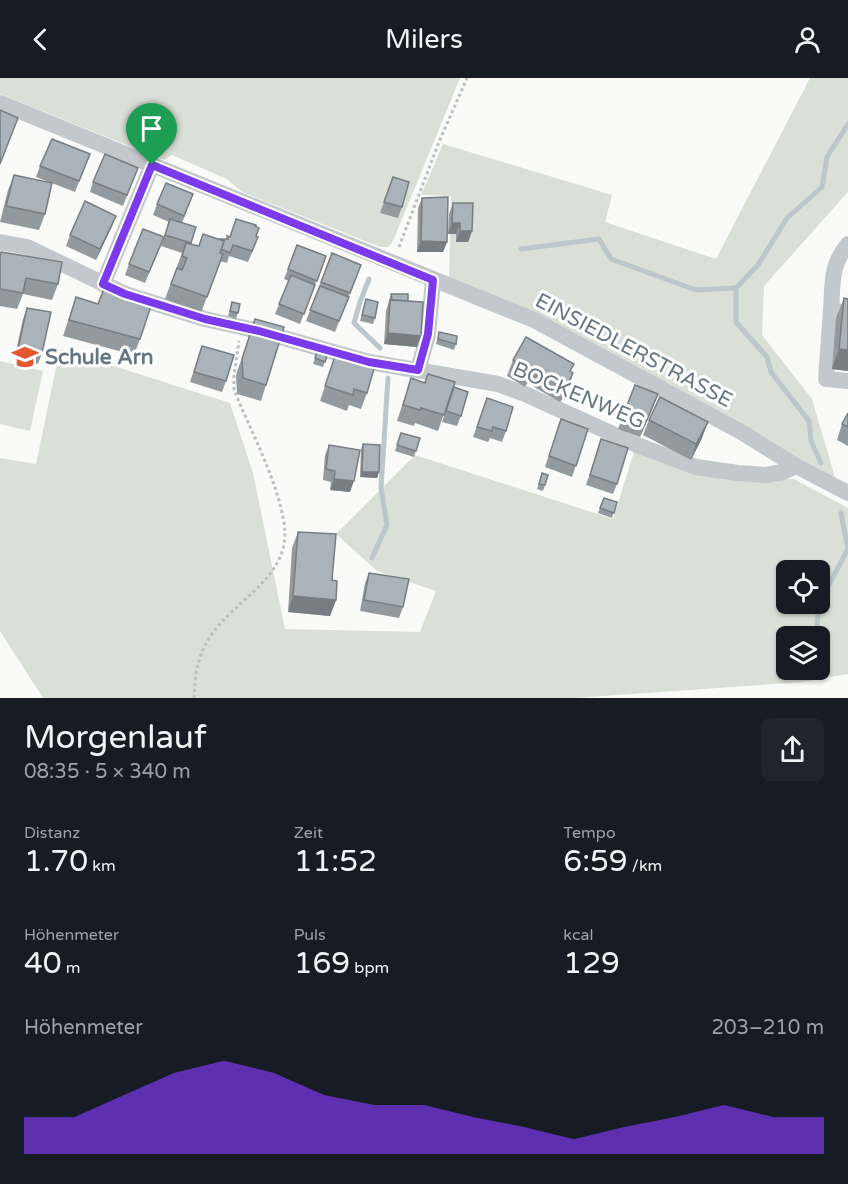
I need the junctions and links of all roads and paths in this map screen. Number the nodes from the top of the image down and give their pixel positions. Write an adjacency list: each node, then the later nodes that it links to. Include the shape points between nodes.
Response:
1 (467, 78): 6 (path)
2 (0, 103): 3 (street, EINSIEDLERSTRASSE)
3 (152, 165): 6 (street, EINSIEDLERSTRASSE); 8 (street)
4 (0, 242): 8 (street, BOCKENWEG, via 27,247)
5 (848, 244): 9 (street, via 838,255)
6 (392, 262): 7 (street, EINSIEDLERSTRASSE)
7 (433, 280): 12 (street, via 428,334); 14 (street, EINSIEDLERSTRASSE, via 534,320 743,433)
8 (103, 284): 11 (street, BOCKENWEG, via 136,298)
9 (831, 310): 10 (street); 13 (street, via 826,379)
10 (848, 313)
11 (242, 328): 12 (street, BOCKENWEG, via 369,362); 16 (path, via 234,390 271,480 285,537 269,576 220,622 210,637 196,669)
12 (418, 370): 14 (street, BOCKENWEG, via 498,384 696,467 766,475)
13 (848, 381)
14 (796, 466): 15 (street, EINSIEDLERSTRASSE)
15 (848, 493)
16 (194, 698)

